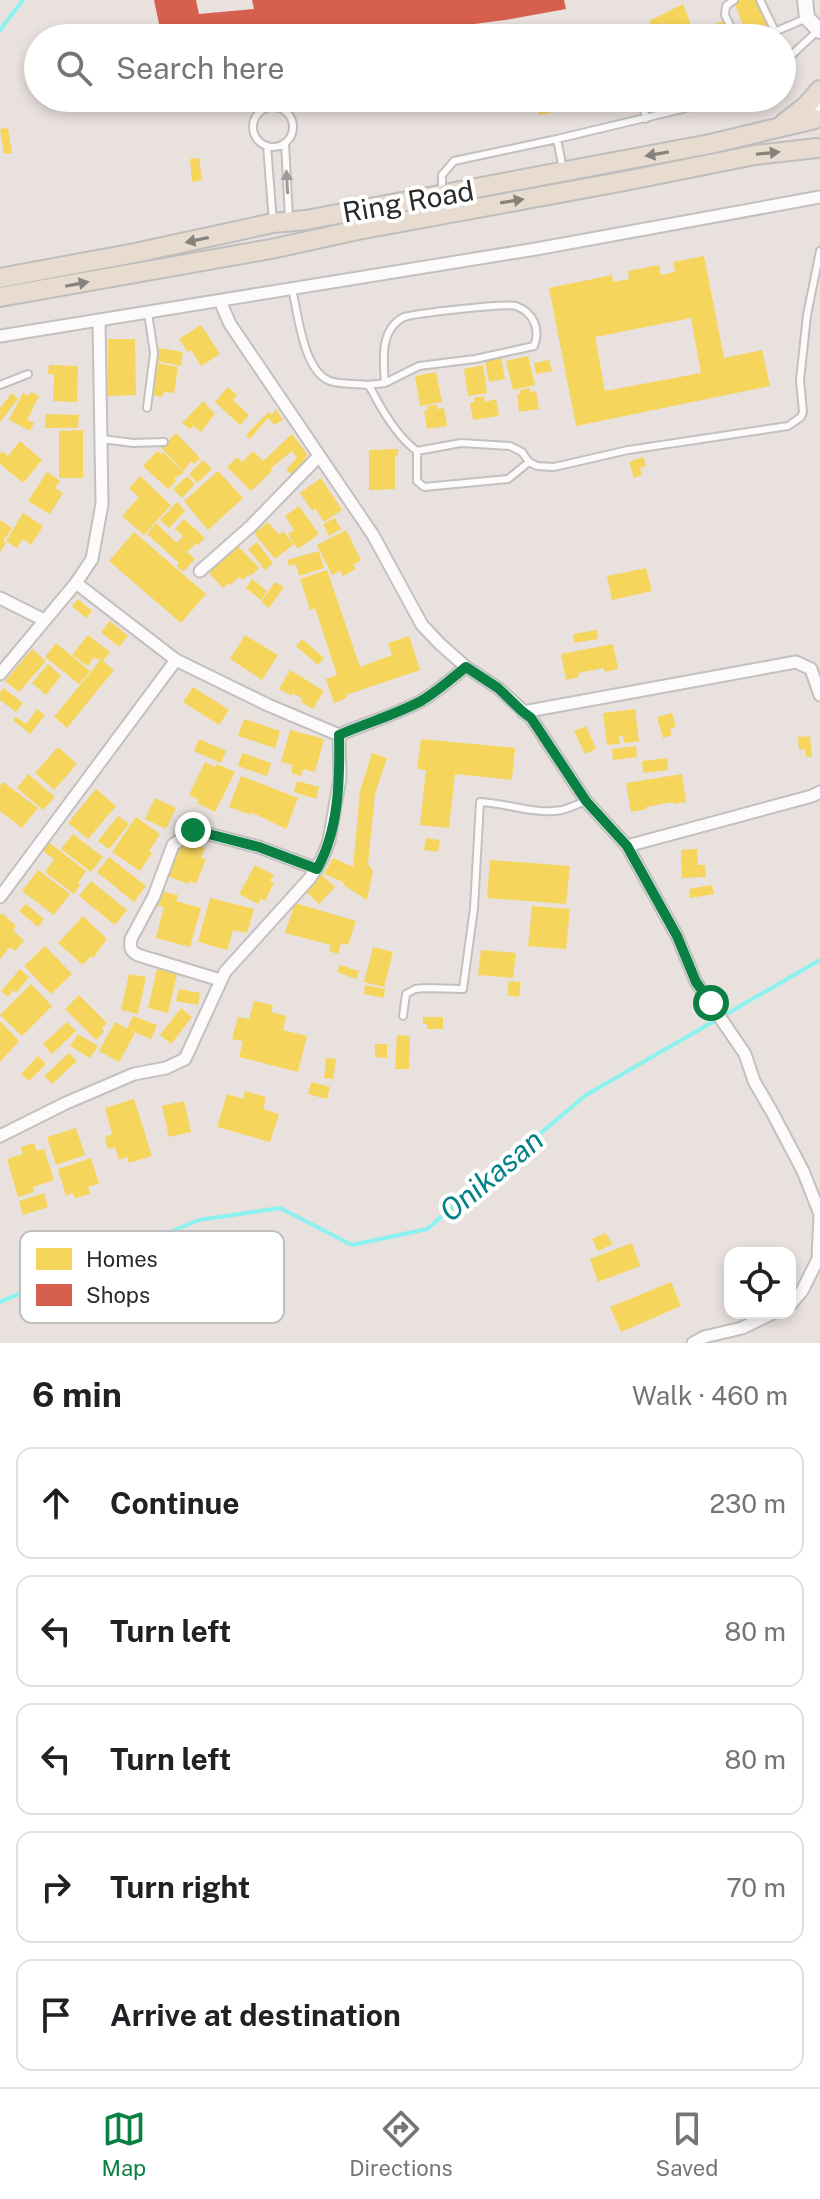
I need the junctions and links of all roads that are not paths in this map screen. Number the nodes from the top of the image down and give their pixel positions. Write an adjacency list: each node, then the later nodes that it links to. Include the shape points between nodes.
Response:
1 (734, 0): 5 (lane, via 726,6)
2 (760, 0): 6 (lane)
3 (805, 0): 4 (street)
4 (807, 18): 7 (lane); 8 (street)
5 (729, 24)
6 (772, 24)
7 (792, 24)
8 (820, 31): 9 (lane)
9 (796, 51)
10 (820, 89): 15 (street); 17 (main road)
11 (259, 112): 20 (lane, via 253,127)
12 (286, 112): 19 (lane, via 293,123)
13 (644, 112): 16 (lane)
14 (673, 112): 16 (lane)
15 (818, 115): 17 (main road, Ring Road); 21 (main road, via 808,134)
16 (646, 119): 18 (lane)
17 (778, 128): 22 (main road, Ring Road, one-way to 22)
18 (557, 139): 22 (lane); 23 (lane, via 454,161 442,175)
19 (285, 143): 20 (lane); 25 (lane, one-way to 19)
20 (267, 146): 25 (lane)
21 (818, 149): 29 (main road, Ring Road, one-way to 21, via 755,155)
22 (564, 173): 23 (main road, Ring Road)
23 (442, 195): 25 (main road, Ring Road)
24 (820, 197): 28 (street)
25 (281, 222): 27 (main road, Ring Road, one-way to 27)
26 (820, 251): 43 (lane, via 800,380 803,412 796,421 554,467)
27 (0, 278)
28 (292, 289): 30 (street); 37 (lane, via 307,356 318,370 328,380)
29 (0, 297)
30 (220, 301): 31 (street); 42 (street)
31 (148, 313): 32 (street); 38 (lane, via 154,353)
32 (99, 321): 33 (street); 39 (street)
33 (0, 336)
34 (28, 374): 36 (lane)
35 (385, 383): 35 (lane, via 419,366 534,346 534,322 511,305 404,317 388,335); 37 (lane)
36 (0, 385)
37 (368, 385): 41 (lane)
38 (147, 408)
39 (102, 439): 40 (lane); 45 (street, via 99,527 92,559)
40 (164, 442)
41 (417, 451): 43 (lane, via 461,443 510,446); 43 (lane, via 417,481 424,487 508,479)
42 (319, 456): 44 (street); 49 (street, via 373,535 422,625)
43 (529, 462)
44 (200, 571)
45 (76, 583): 47 (street); 48 (street)
46 (0, 598): 47 (street)
47 (44, 620): 50 (street)
48 (176, 660): 53 (street); 58 (street)
49 (466, 667): 52 (street); 53 (street, via 424,700)
50 (0, 674)
51 (820, 695): 52 (street, via 811,669 796,662)
52 (523, 712): 55 (street)
53 (339, 735): 57 (street, via 340,778 329,841)
54 (820, 792): 56 (street)
55 (586, 801): 56 (street); 60 (lane, via 561,810 480,802 463,989 415,989 406,994)
56 (627, 846): 62 (street, via 696,982 745,1054)
57 (317, 869): 59 (street); 59 (street, via 193,830 173,845 130,946 138,955)
58 (0, 897)
59 (220, 980): 61 (street, via 185,1059 134,1074)
60 (403, 1016)
61 (0, 1136)
62 (820, 1215): 63 (street, via 818,1259)
63 (796, 1298)
64 (761, 1319): 65 (street)
65 (693, 1343)

